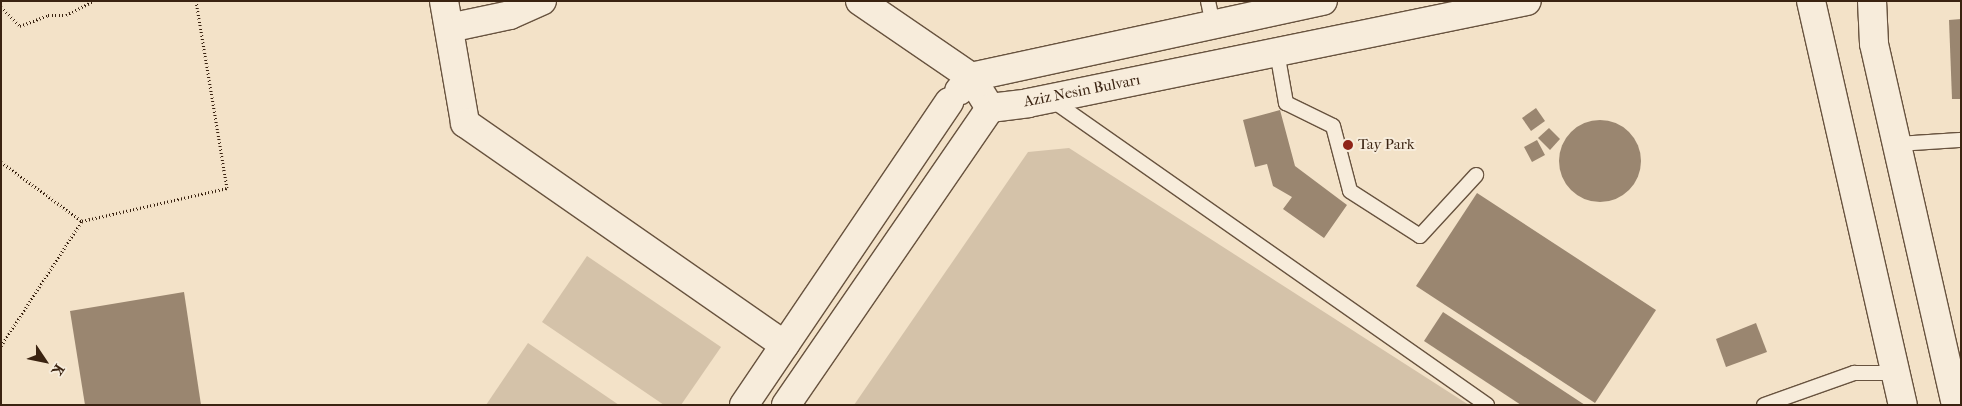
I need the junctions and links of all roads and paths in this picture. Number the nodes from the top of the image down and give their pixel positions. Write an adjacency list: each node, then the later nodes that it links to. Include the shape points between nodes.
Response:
1 (94, 1): 10 (path, via 66,15 48,15 20,26)
2 (196, 1): 21 (path, via 227,188)
3 (444, 1): 12 (street)
4 (542, 1): 12 (street, via 510,15)
5 (860, 1): 14 (street)
6 (1323, 1): 11 (street)
7 (1527, 1): 13 (street, Aziz Nesin Bulvarı)
8 (1811, 1): 24 (street)
9 (1872, 1): 18 (street, via 1874,44)
10 (1, 8)
11 (1210, 13): 14 (street)
12 (449, 28): 23 (street, via 465,123)
13 (1277, 52): 15 (street, Aziz Nesin Bulvarı); 20 (lane, via 1286,102 1333,126 1350,191 1420,236)
14 (971, 77): 16 (street); 23 (street, via 949,102)
15 (1038, 100): 16 (street, Aziz Nesin Bulvarı); 27 (lane)
16 (990, 108): 26 (street, via 866,284)
17 (1961, 140): 18 (lane)
18 (1897, 144): 30 (street)
19 (1, 162): 21 (path)
20 (1476, 175)
21 (82, 221): 22 (path)
22 (1, 346)
23 (785, 346): 25 (street)
24 (1896, 373): 28 (lane, via 1854,373); 29 (street)
25 (744, 405)
26 (786, 405)
27 (1487, 405)
28 (1764, 405)
29 (1903, 405)
30 (1956, 405)

